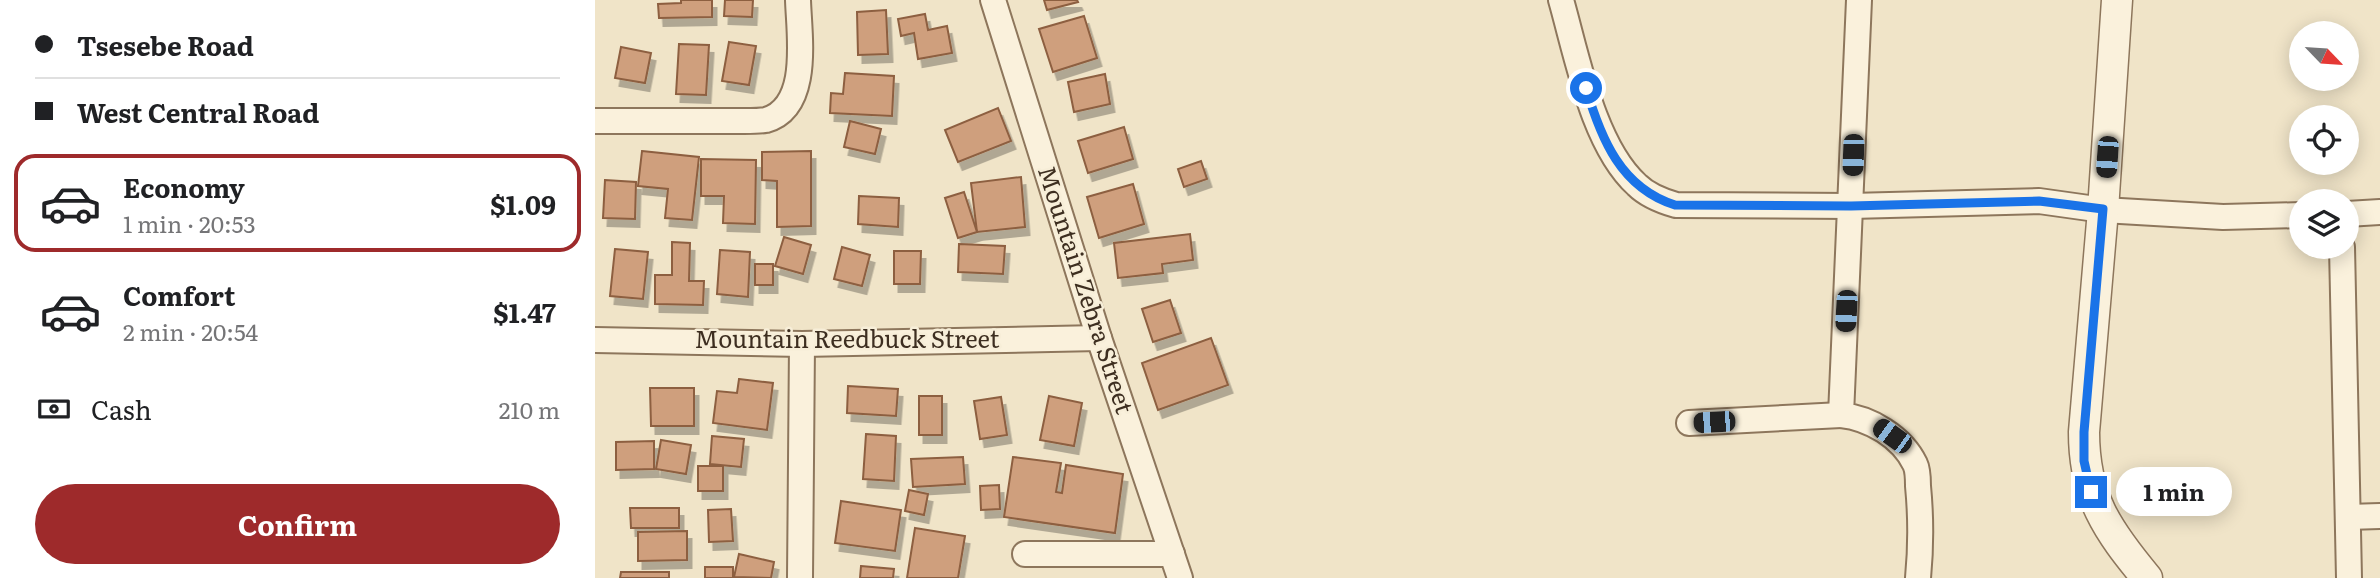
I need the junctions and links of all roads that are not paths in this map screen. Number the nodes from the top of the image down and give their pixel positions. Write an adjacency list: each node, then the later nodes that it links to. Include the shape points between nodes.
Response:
1 (798, 0): 6 (street, via 799,77 790,102 780,113 766,120 744,121)
2 (993, 0): 13 (street, Mountain Zebra Street)
3 (1561, 0): 7 (street, via 1606,142 1639,187 1675,205)
4 (1859, 0): 7 (street)
5 (2117, 0): 8 (street)
6 (595, 121)
7 (1851, 206): 8 (street, via 2039,201); 16 (street)
8 (2103, 209): 11 (street, via 2223,217); 25 (street, via 2084,461 2102,517)
9 (2380, 212): 10 (street)
10 (2359, 213)
11 (2289, 215)
12 (2342, 259): 19 (street)
13 (1099, 338): 15 (street, Mountain Reedbuck Street); 21 (street, Mountain Zebra Street)
14 (595, 340): 15 (street, Mountain Reedbuck Street)
15 (802, 344): 22 (street)
16 (1841, 415): 17 (street); 24 (street, via 1873,423 1892,436 1916,465 1921,520)
17 (1689, 423)
18 (2380, 516): 19 (street)
19 (2348, 517): 26 (street)
20 (1025, 554): 21 (street)
21 (1172, 554): 23 (street, Mountain Zebra Street)
22 (800, 578)
23 (1180, 578)
24 (1918, 578)
25 (2147, 578)
26 (2349, 578)

